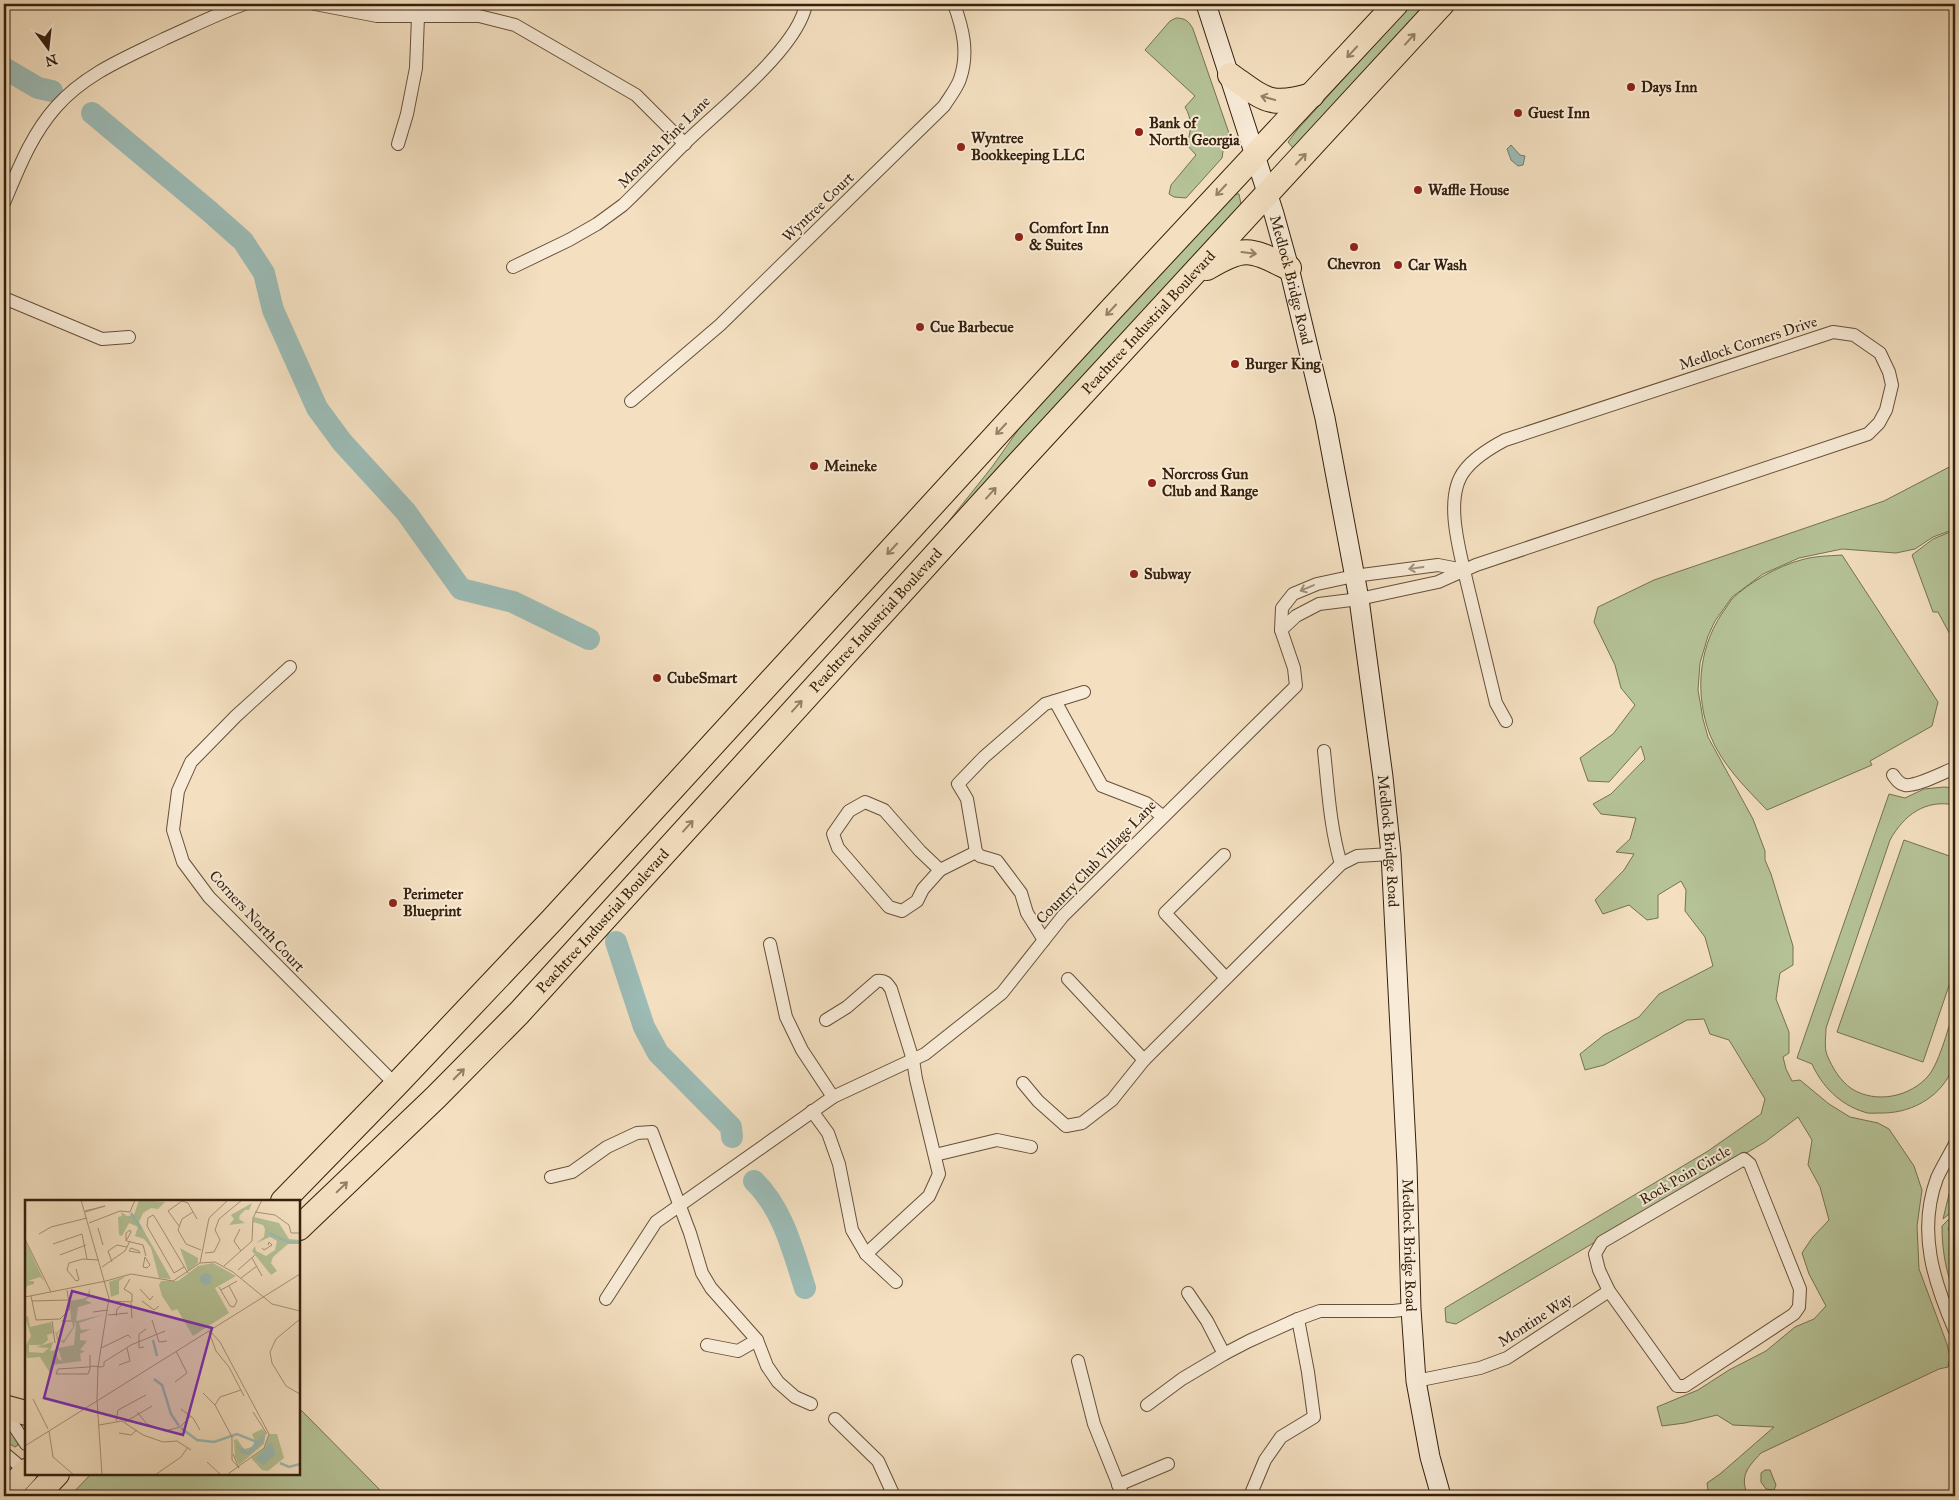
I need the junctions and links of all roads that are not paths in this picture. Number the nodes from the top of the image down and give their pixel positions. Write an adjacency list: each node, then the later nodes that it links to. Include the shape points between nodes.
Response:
1 (244, 4): 15 (street, via 118,61 70,92 50,114 28,147)
2 (315, 4): 8 (street, via 377,16)
3 (806, 4): 12 (street, Monarch Pine Lane, via 788,42)
4 (954, 4): 21 (street, Wyntree Court, via 966,54 960,81 944,106 720,325)
5 (1206, 4): 9 (main road, Medlock Bridge Road)
6 (1396, 4): 10 (highway, one-way to 10)
7 (1442, 4): 14 (highway, Peachtree Industrial Boulevard, one-way to 7)
8 (418, 17): 11 (street, via 416,68); 12 (street, via 478,16 515,25 636,95)
9 (1230, 75): 10 (highway, one-way to 9, via 1290,101 1267,100); 13 (main road, Medlock Bridge Road)
10 (1312, 95): 13 (highway)
11 (398, 144)
12 (685, 144): 16 (street, Monarch Pine Lane, via 623,205 597,224)
13 (1254, 155): 14 (main road, Medlock Bridge Road); 47 (highway, one-way to 47)
14 (1267, 194): 17 (main road, Medlock Bridge Road); 18 (highway, Peachtree Industrial Boulevard)
15 (4, 203)
16 (513, 268)
17 (1289, 268): 18 (highway, one-way to 17, via 1240,252 1255,252); 23 (main road, Medlock Bridge Road, via 1324,418)
18 (1190, 278): 56 (highway, Peachtree Industrial Boulevard, one-way to 18, via 518,1013)
19 (4, 298): 20 (street, via 102,339)
20 (129, 337)
21 (631, 401)
22 (1464, 570): 22 (street, Medlock Corners Drive, via 1454,510 1457,484 1464,470 1505,440 1833,332 1854,335 1880,353 1892,385 1886,410 1868,434); 23 (street, Medlock Corners Drive, one-way to 23, via 1438,565); 24 (street, Medlock Corners Drive, via 1438,582); 29 (street, Medlock Corners Drive, via 1496,703)
23 (1354, 576): 24 (main road, Medlock Bridge Road); 25 (street, Country Club Village Lane, one-way to 25, via 1317,584 1293,594 1282,608)
24 (1359, 599): 25 (street, via 1319,604 1296,616); 35 (main road, Medlock Bridge Road)
25 (1281, 630): 33 (street, Country Club Village Lane, via 1294,668 1296,686)
26 (290, 667): 47 (street, Corners North Court, via 191,762 178,791 173,830 184,862 209,897)
27 (1084, 692): 28 (street)
28 (1055, 701): 33 (street, via 1102,786 1146,803); 34 (street, via 1045,704 958,784 967,799)
29 (1506, 722)
30 (1324, 751): 37 (street)
31 (1955, 768): 32 (street, via 1906,785)
32 (1893, 775)
33 (1162, 816): 39 (street, Country Club Village Lane, via 1063,916)
34 (976, 852): 38 (street); 39 (street, via 998,861 1021,893 1027,913)
35 (1391, 854): 37 (street, via 1357,856); 62 (main road, Medlock Bridge Road)
36 (1224, 855): 41 (street, via 1165,913)
37 (1341, 864): 41 (street)
38 (940, 870): 38 (street, via 917,901 902,911 889,907 838,848 833,834 849,811 865,802 884,810)
39 (1044, 940): 44 (street, Country Club Village Lane, via 1002,993)
40 (770, 944): 48 (street, via 786,1016 802,1050)
41 (1226, 978): 45 (street)
42 (1068, 980): 45 (street)
43 (826, 1020): 44 (street, via 877,981 887,982)
44 (913, 1060): 48 (street, Country Club Village Lane); 52 (street)
45 (1144, 1060): 46 (street, via 1112,1100 1082,1123 1066,1126)
46 (1023, 1083)
47 (396, 1086): 54 (highway)
48 (833, 1097): 49 (street, Country Club Village Lane)
49 (812, 1111): 55 (street, Country Club Village Lane); 57 (street, via 828,1133 852,1230)
50 (1955, 1144): 64 (street, via 1937,1179 1928,1215 1929,1256)
51 (1031, 1148): 52 (street, via 997,1140)
52 (935, 1155): 57 (street, via 939,1174 929,1196)
53 (551, 1177): 55 (street, via 572,1172 607,1146 637,1133 652,1132)
54 (284, 1200)
55 (680, 1207): 61 (street, Country Club Village Lane, via 656,1222); 65 (street, via 706,1280)
56 (300, 1227)
57 (866, 1254): 58 (street)
58 (896, 1282)
59 (1608, 1291): 59 (street, Rock Poin Circle, via 1595,1254 1602,1242 1744,1160 1750,1164 1800,1289 1794,1314 1685,1386 1677,1386); 69 (street, Montine Way, via 1507,1358 1480,1368)
60 (1188, 1293): 67 (street)
61 (606, 1299)
62 (1411, 1309): 63 (street, via 1320,1312); 69 (main road, Medlock Bridge Road)
63 (1298, 1319): 67 (street); 85 (street, via 1314,1417 1281,1436)
64 (1955, 1331)
65 (757, 1340): 66 (street, via 738,1351); 70 (street, via 767,1366 778,1382 795,1397)
66 (707, 1345)
67 (1224, 1354): 71 (street)
68 (1078, 1361): 81 (street, via 1094,1424)
69 (1416, 1381): 86 (main road, Medlock Bridge Road)
70 (811, 1404)
71 (1147, 1405)
72 (4, 1407): 74 (highway)
73 (4, 1411): 76 (street)
74 (25, 1413)
75 (835, 1419): 84 (street, via 878,1461)
76 (25, 1442)
77 (4, 1453): 79 (street)
78 (1168, 1464): 81 (street)
79 (21, 1467): 82 (highway)
80 (56, 1475): 83 (highway)
81 (1121, 1491)
82 (4, 1495)
83 (36, 1496)
84 (894, 1496)
85 (1250, 1496)
86 (1441, 1496)

